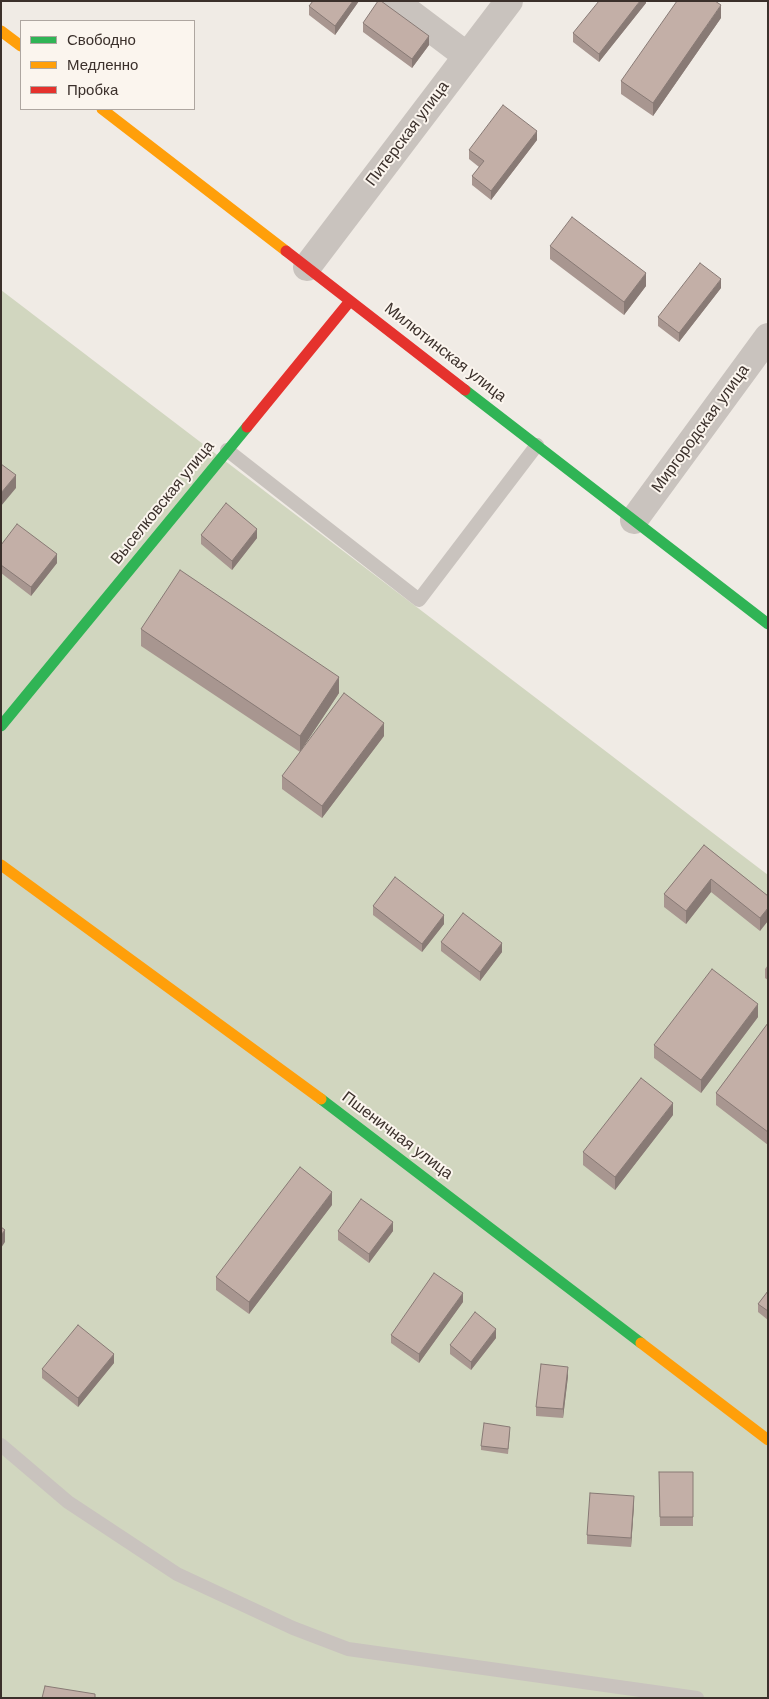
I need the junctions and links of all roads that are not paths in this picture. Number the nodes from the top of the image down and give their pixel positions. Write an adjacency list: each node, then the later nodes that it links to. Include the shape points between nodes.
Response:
1 (394, 1): 5 (street)
2 (509, 1): 5 (street, Питерская улица)
3 (1, 31): 4 (street)
4 (20, 45)
5 (467, 56): 7 (street, Питерская улица)
6 (103, 110): 7 (street, Милютинская улица)
7 (307, 267): 8 (street, Милютинская улица)
8 (350, 301): 10 (street, Милютинская улица); 11 (street, Выселковская улица)
9 (768, 338): 12 (street, Миргородская улица)
10 (537, 445): 11 (lane, via 418,600); 12 (street, Милютинская улица)
11 (227, 450): 14 (street, Выселковская улица)
12 (634, 520): 13 (street, Милютинская улица)
13 (768, 624)
14 (1, 726)
15 (1, 865): 16 (street, Пшеничная улица, via 362,1128)
16 (768, 1440)
17 (1, 1445): 18 (lane, via 68,1502 177,1574 293,1628 348,1649)
18 (697, 1698)

